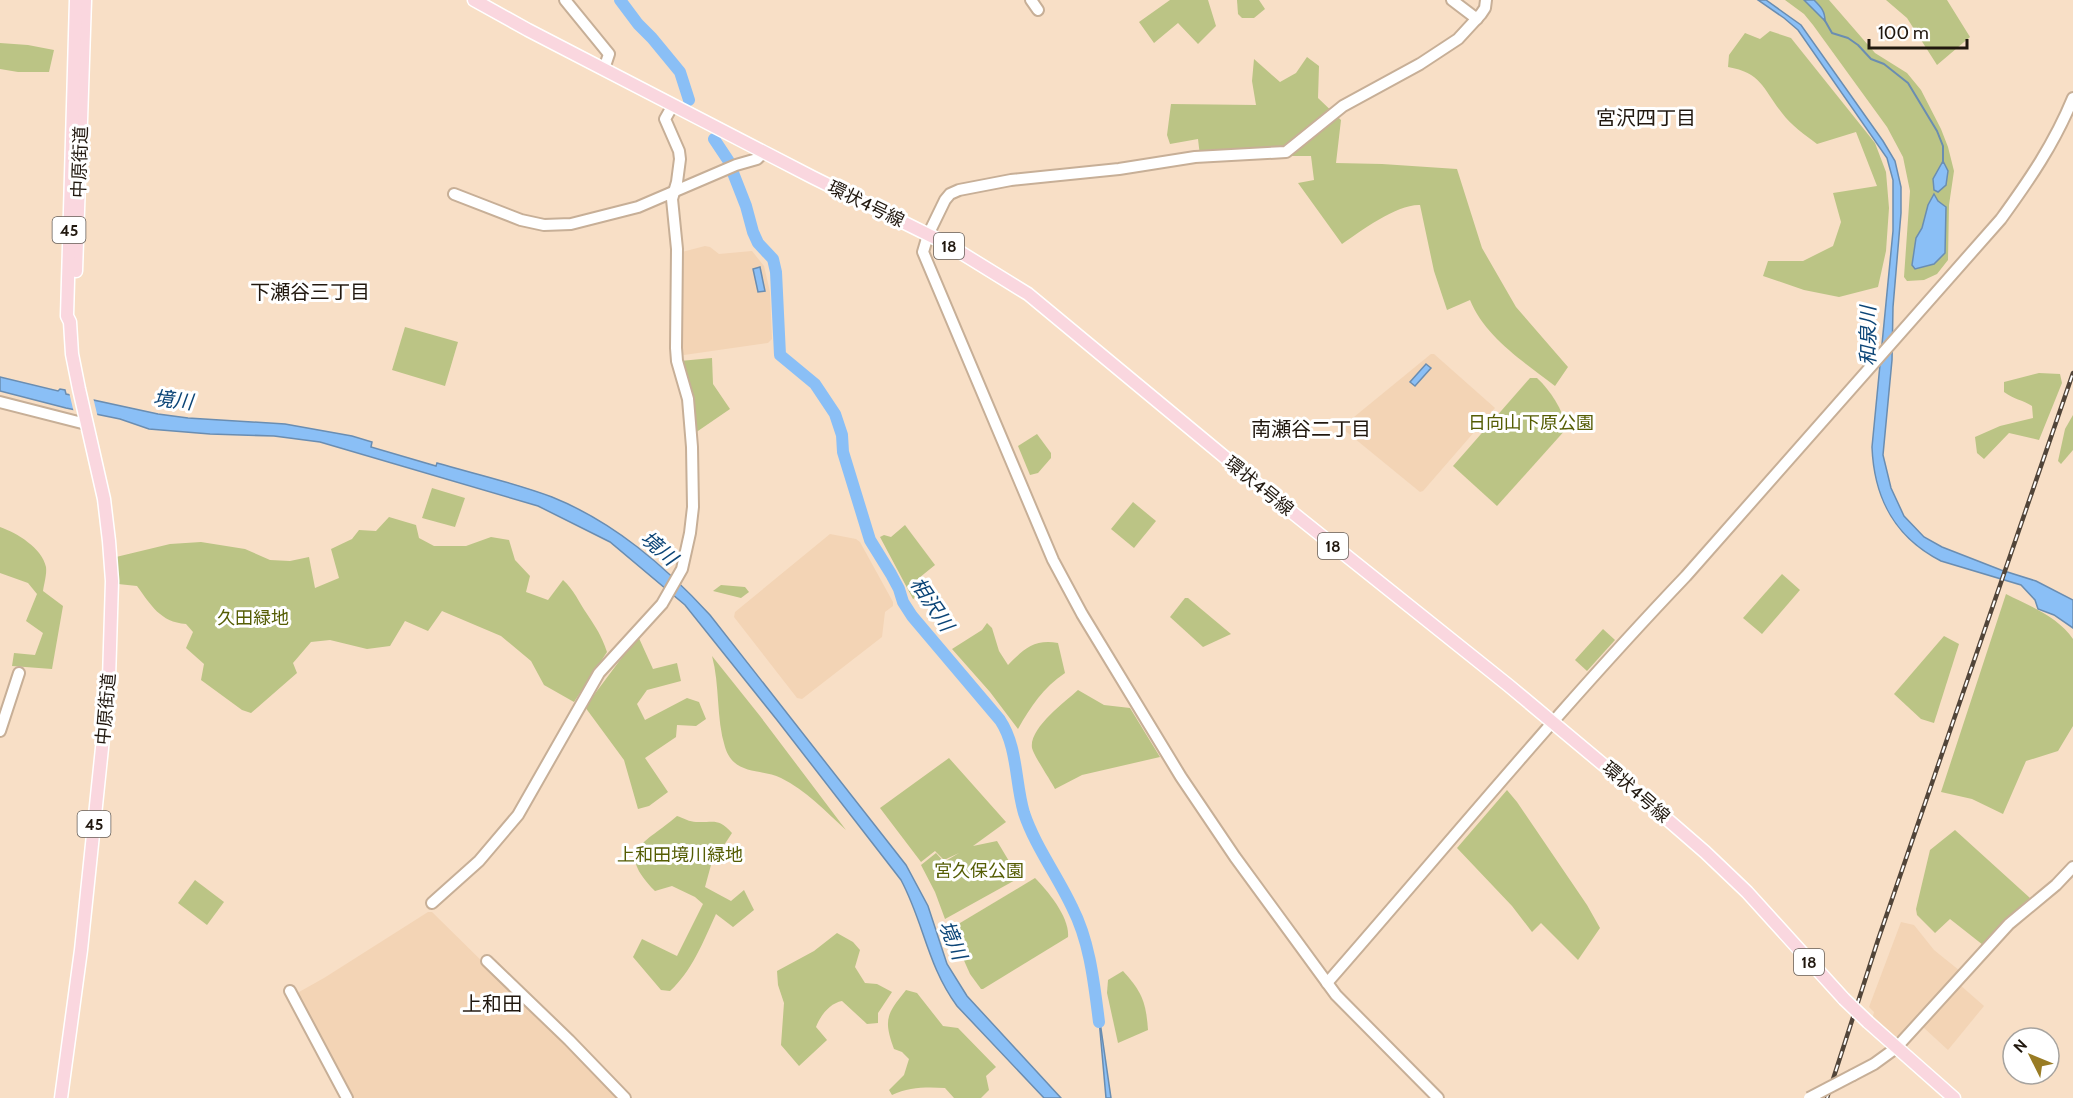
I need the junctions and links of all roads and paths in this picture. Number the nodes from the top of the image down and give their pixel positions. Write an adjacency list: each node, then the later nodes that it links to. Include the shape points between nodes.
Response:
1 (76, 0): 17 (main road, 中原街道 / 45, via 67,316)
2 (85, 0): 17 (main road, 中原街道 / 45, via 75,310)
3 (474, 0): 10 (main road, 環状4号線 / 18)
4 (565, 0): 10 (street, via 609,54)
5 (1031, 0): 8 (street)
6 (1452, 0): 9 (street)
7 (1486, 0): 9 (street)
8 (1038, 10)
9 (1477, 19): 16 (street, via 1449,46 1336,111 1286,152 1195,157 959,190 945,200)
10 (604, 69): 12 (main road, 環状4号線 / 18)
11 (2073, 98): 21 (street, via 2031,178 2001,219)
12 (673, 105): 13 (main road, 環状4号線 / 18); 14 (street, via 665,120 679,151)
13 (764, 152): 14 (street, via 757,159); 16 (main road, 環状4号線 / 18)
14 (674, 191): 15 (street, via 621,213 557,226 508,217); 24 (street, via 677,361 690,409 693,477 690,533 680,572 666,599 599,673 518,815 479,861)
15 (454, 194)
16 (928, 235): 21 (main road, 環状4号線 / 18, via 997,274 1048,309 1268,493); 26 (street, via 923,252 934,282 1063,581 1181,777)
17 (70, 322): 19 (main road, 中原街道 / 45, via 72,354)
18 (0, 402): 19 (street)
19 (86, 422): 29 (main road, 中原街道 / 45, via 108,522 112,622 81,950)
20 (19, 673): 22 (street)
21 (1553, 722): 26 (street); 28 (main road, 環状4号線 / 18, bridge, via 1728,873 1844,999)
22 (0, 731)
23 (2073, 867): 28 (street, via 2010,924)
24 (432, 903)
25 (487, 961): 31 (street)
26 (1327, 983): 32 (street)
27 (290, 991): 30 (street)
28 (1896, 1048): 33 (street, bridge); 34 (main road, 環状4号線 / 18)
29 (61, 1098)
30 (347, 1098)
31 (625, 1098)
32 (1438, 1098)
33 (1809, 1098)
34 (1954, 1098)

